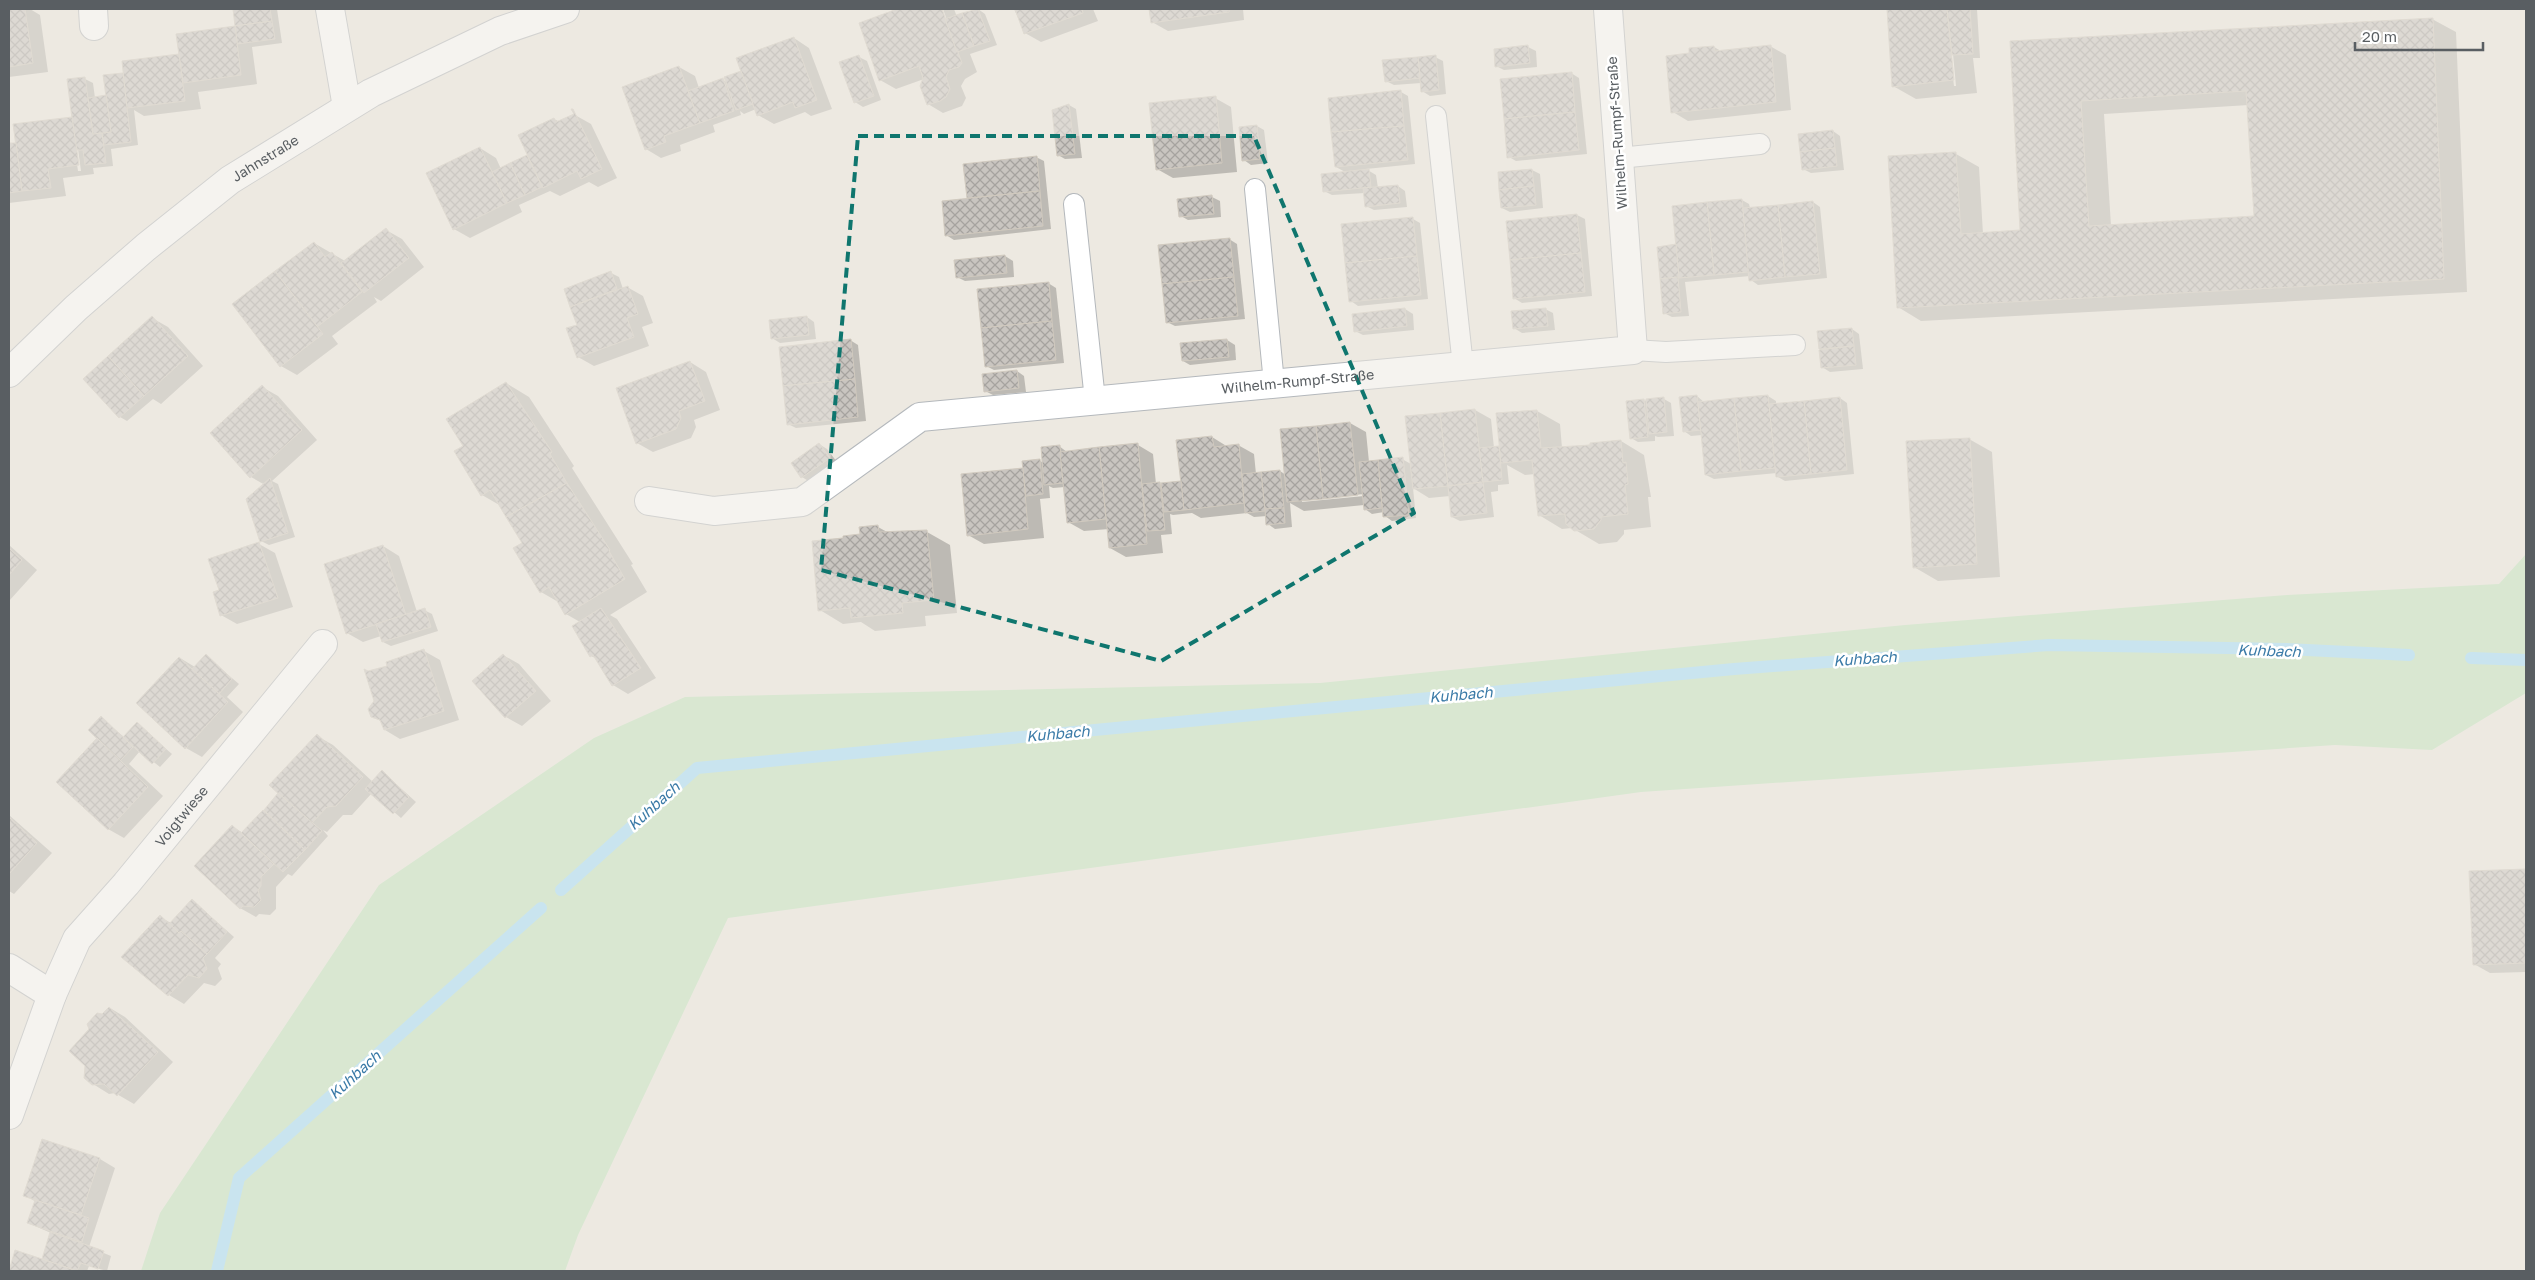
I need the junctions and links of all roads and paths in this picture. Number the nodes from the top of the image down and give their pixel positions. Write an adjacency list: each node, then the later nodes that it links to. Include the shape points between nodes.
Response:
1 (330, 9): 4 (street)
2 (565, 9): 4 (street, Jahnstraße, via 500,31)
3 (1608, 9): 7 (street, Wilhelm-Rumpf-Straße)
4 (347, 107): 13 (street, Jahnstraße, via 230,180 132,259)
5 (1436, 116): 12 (lane)
6 (1760, 144): 7 (lane)
7 (1619, 158): 11 (street, Wilhelm-Rumpf-Straße)
8 (1255, 189): 14 (lane)
9 (1074, 204): 15 (lane)
10 (1796, 345): 11 (lane, via 1666,352)
11 (1633, 350): 12 (street, Wilhelm-Rumpf-Straße)
12 (1463, 366): 14 (street, Wilhelm-Rumpf-Straße)
13 (9, 373)
14 (1274, 383): 15 (street, Wilhelm-Rumpf-Straße)
15 (1094, 400): 16 (street, Wilhelm-Rumpf-Straße, via 920,417 802,502 714,511)
16 (649, 501)
17 (323, 644): 19 (street, Voigtwiese, via 132,877 77,939)
18 (9, 968): 19 (street)
19 (52, 995): 20 (street, Voigtwiese)
20 (9, 1115)

